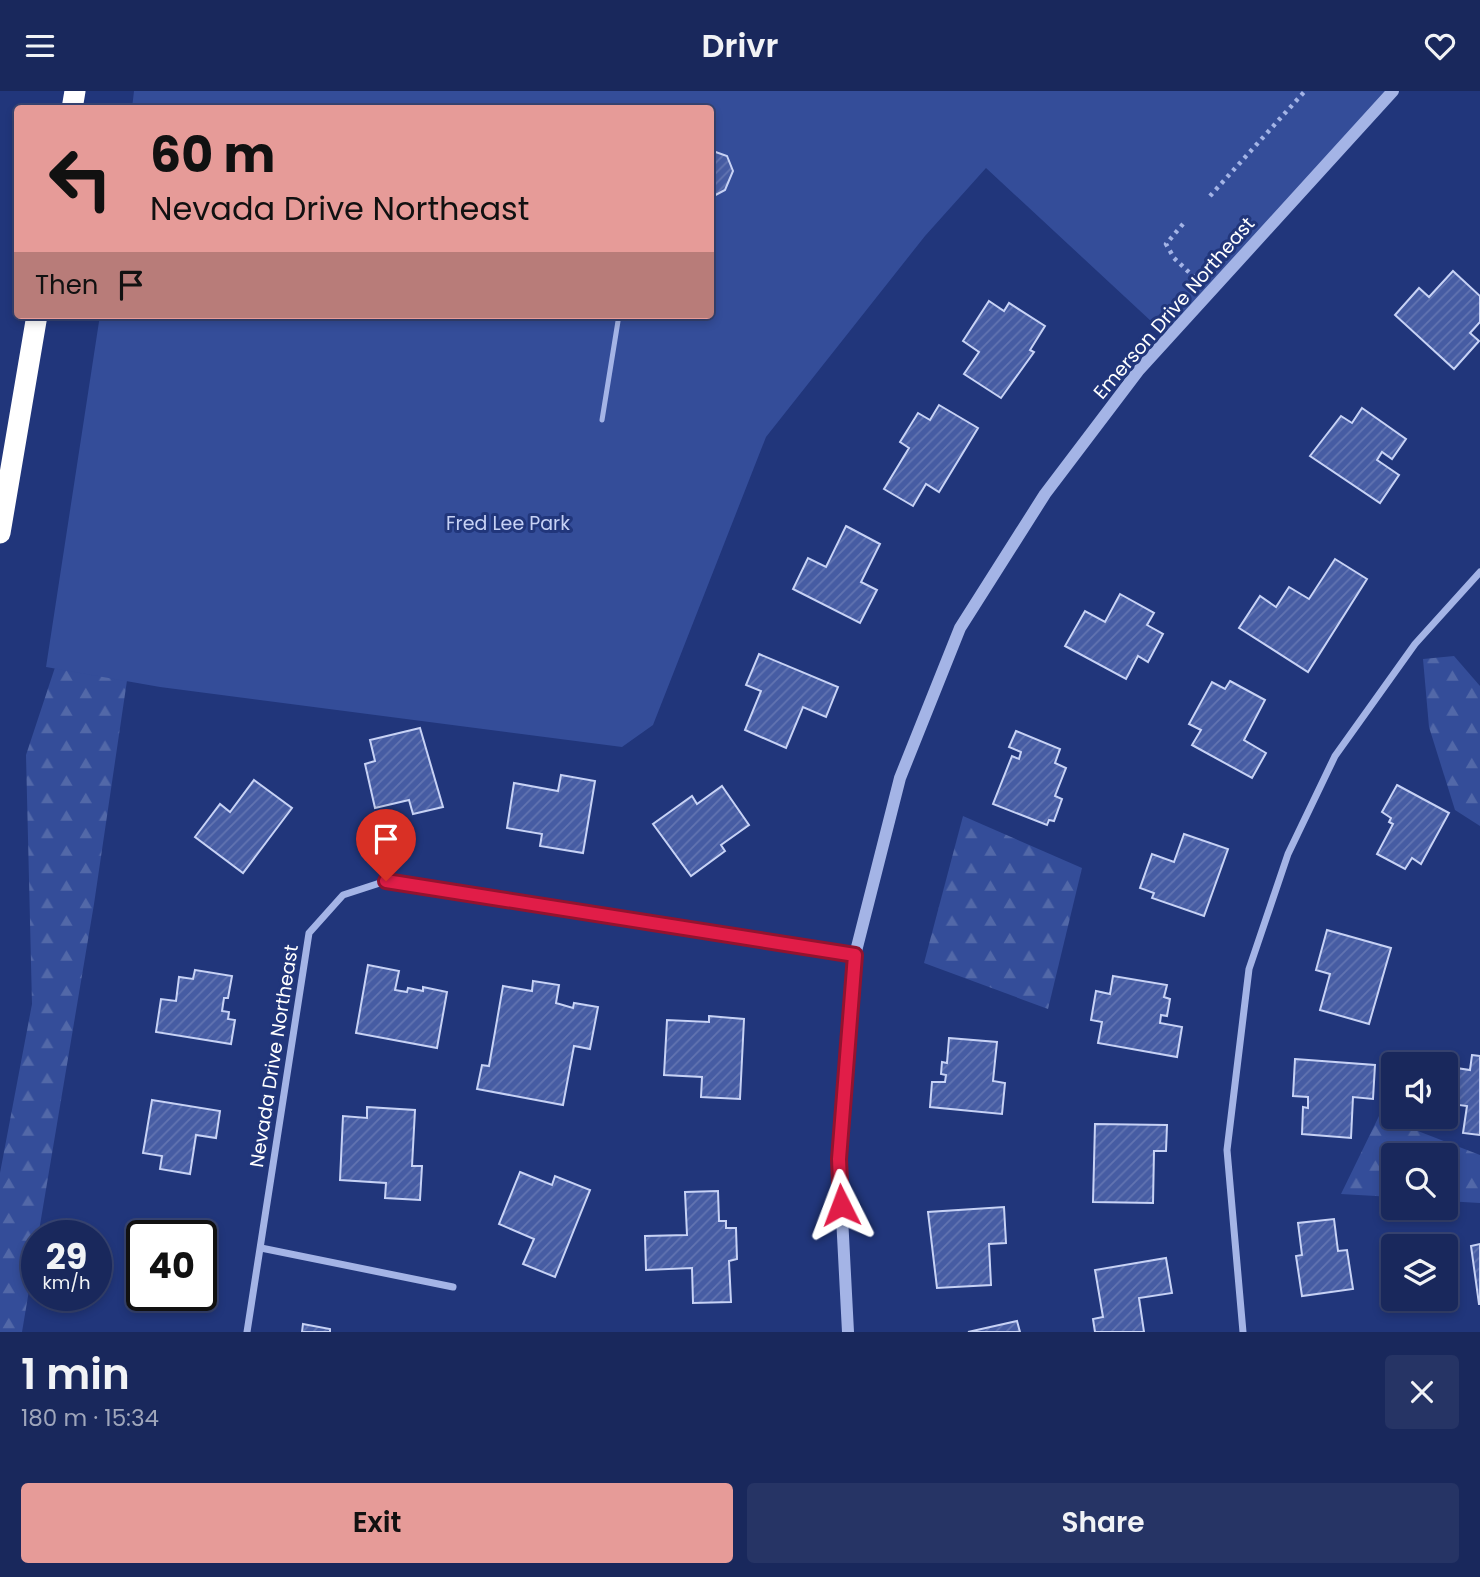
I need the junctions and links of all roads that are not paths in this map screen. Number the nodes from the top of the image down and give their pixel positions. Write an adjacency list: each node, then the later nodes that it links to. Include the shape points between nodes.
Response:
1 (1393, 91): 7 (street, Emerson Drive Northeast, via 1139,370 1045,494 960,628 900,778)
2 (36, 319): 5 (highway)
3 (619, 319): 4 (lane)
4 (602, 421)
5 (0, 533)
6 (1480, 572): 12 (street, via 1415,644 1335,756 1287,854 1249,969 1227,1150)
7 (855, 955): 8 (street, Nevada Drive Northeast, via 386,881 343,895 309,933); 11 (street, Emerson Drive Northeast, via 839,1159)
8 (261, 1248): 9 (street); 10 (street, Nevada Drive Northeast)
9 (453, 1287)
10 (247, 1332)
11 (848, 1332)
12 (1243, 1332)

